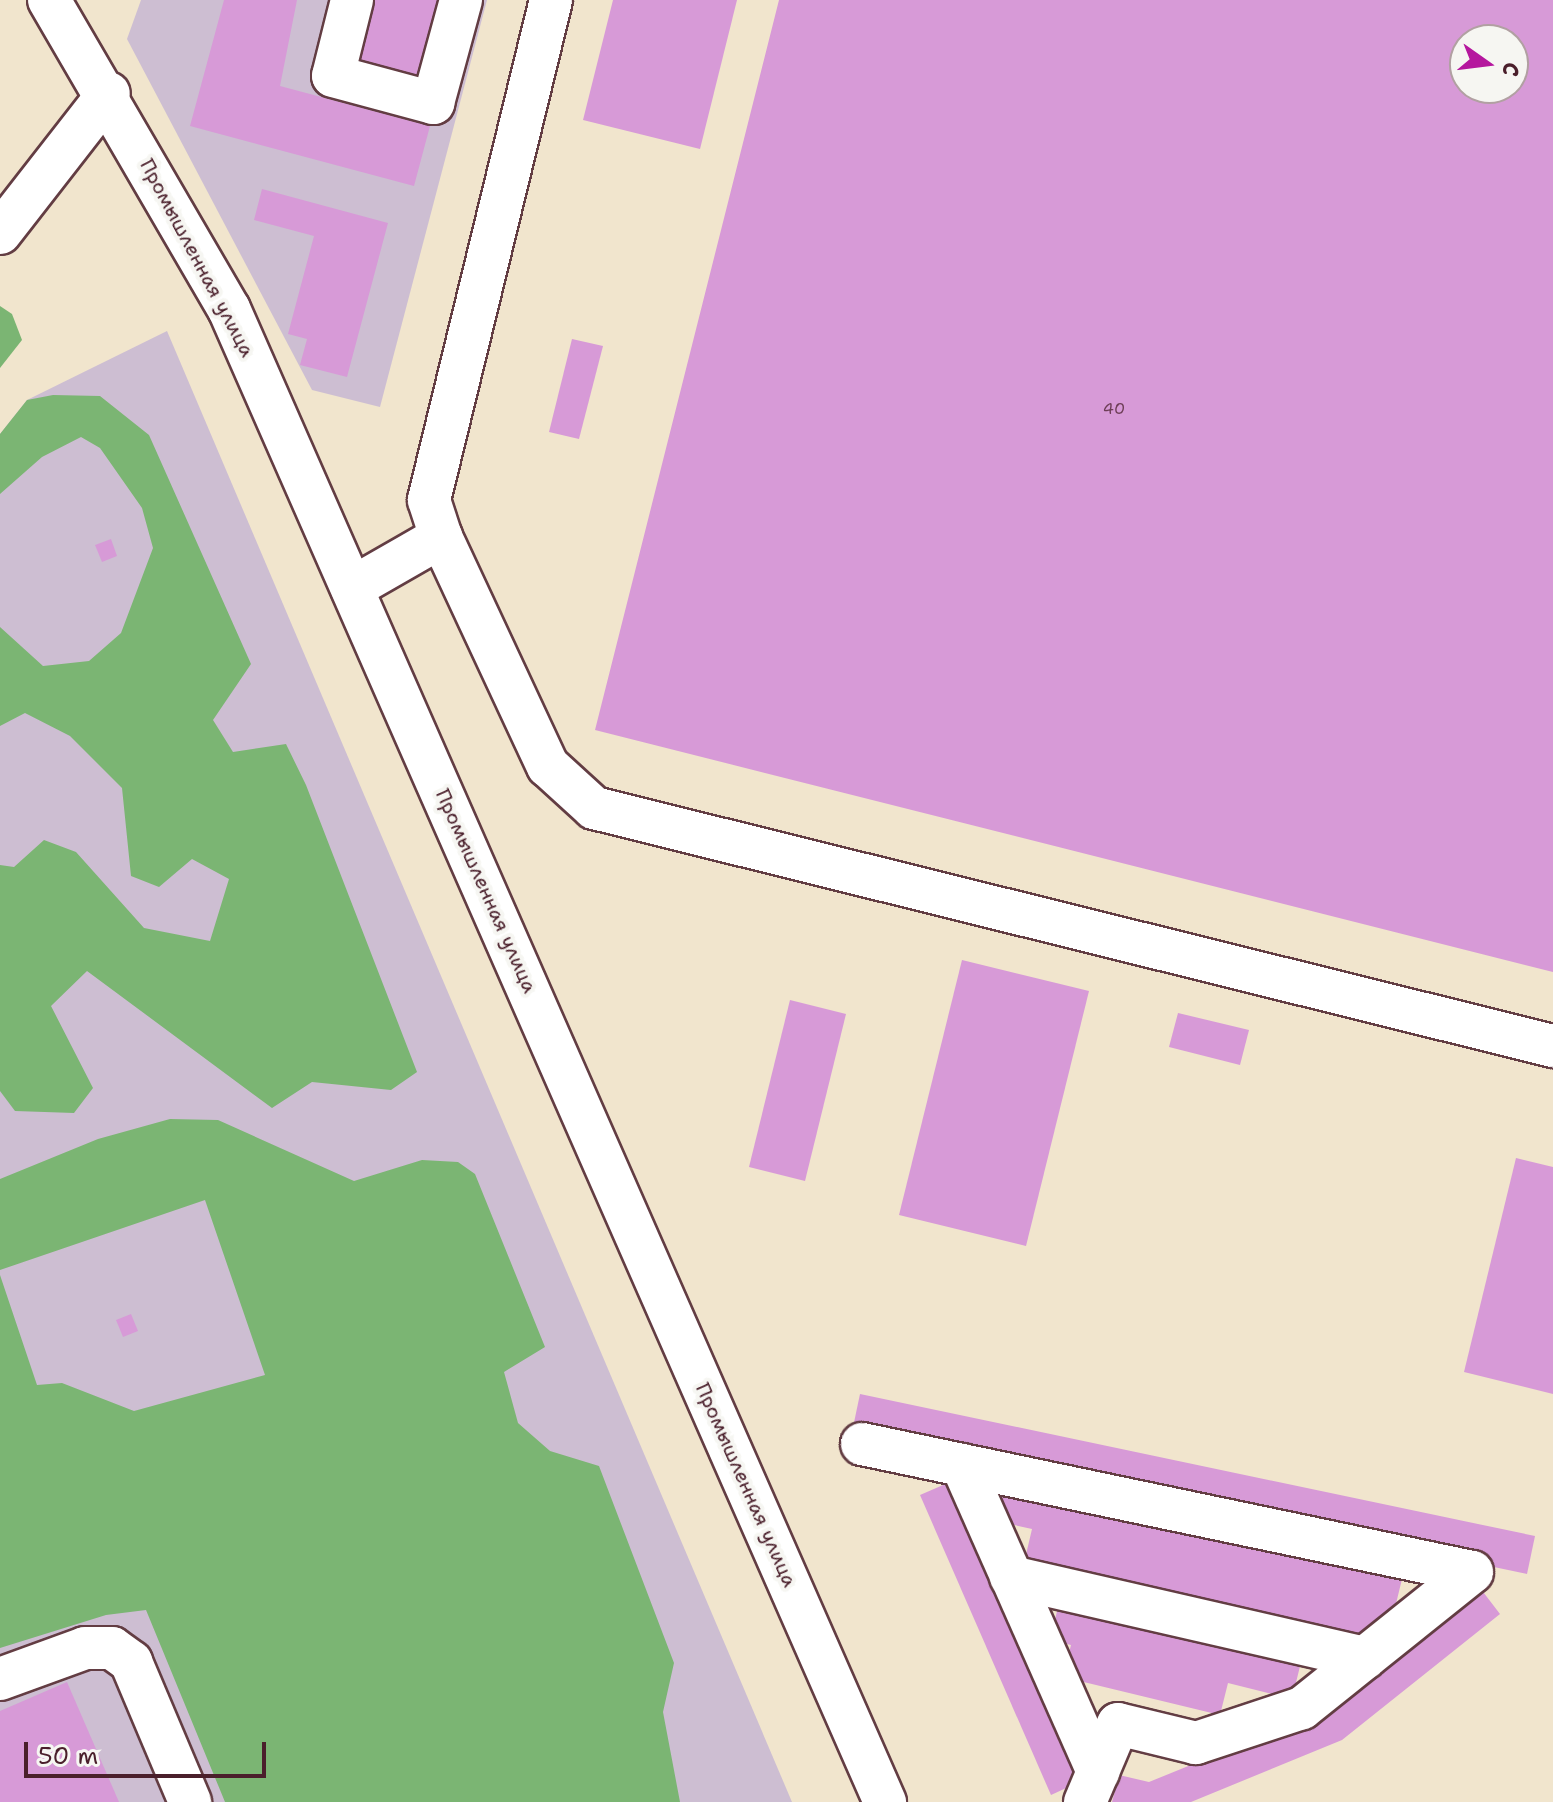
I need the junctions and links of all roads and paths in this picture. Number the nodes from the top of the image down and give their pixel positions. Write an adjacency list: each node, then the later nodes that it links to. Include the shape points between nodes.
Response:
1 (49, 0): 5 (street, Промышленная улица)
2 (352, 0): 3 (street, via 333,76 433,103)
3 (461, 0)
4 (551, 0): 7 (street, via 429,500)
5 (109, 93): 6 (street); 8 (street, Промышленная улица, via 229,309)
6 (0, 233)
7 (441, 537): 8 (street); 9 (street, via 548,766 594,808)
8 (352, 588): 19 (street, Промышленная улица)
9 (1553, 1046)
10 (862, 1444): 11 (street)
11 (962, 1465): 12 (street); 13 (street, via 1472,1572)
12 (1011, 1577): 13 (street); 15 (street)
13 (1365, 1658): 16 (street, via 1302,1708 1196,1743)
14 (0, 1679): 18 (street, via 85,1648 112,1648 131,1662)
15 (1071, 1712): 16 (street); 17 (street)
16 (1118, 1724): 17 (street)
17 (1092, 1787)
18 (190, 1802)
19 (885, 1802)

